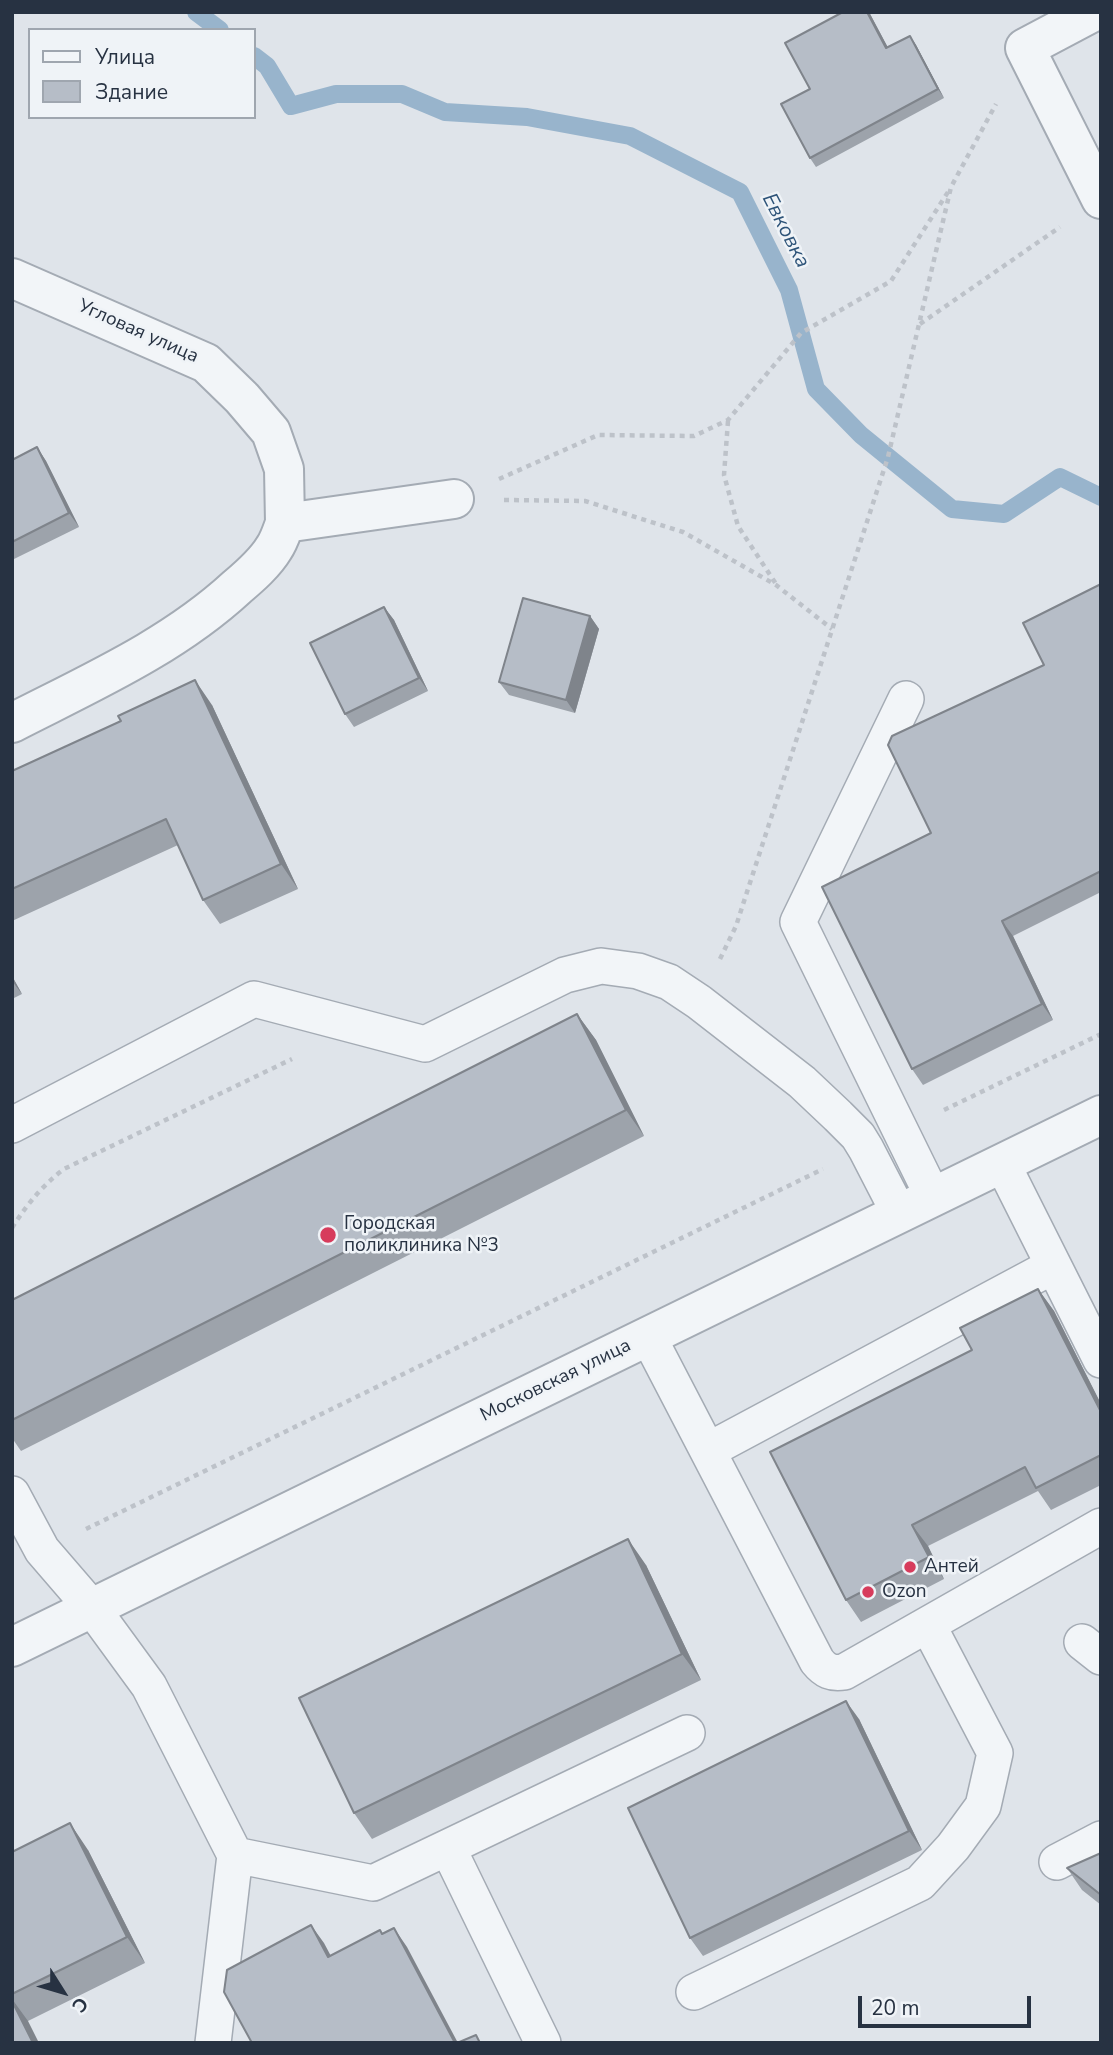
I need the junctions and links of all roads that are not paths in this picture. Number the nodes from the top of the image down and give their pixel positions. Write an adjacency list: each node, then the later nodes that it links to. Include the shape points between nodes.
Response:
1 (1093, 12): 2 (street, via 1025,48)
2 (1101, 199)
3 (12, 278): 5 (street, Угловая улица, via 206,363 271,432 284,468)
4 (454, 499): 5 (street)
5 (285, 523): 7 (street, via 275,548 217,606 120,668)
6 (906, 699): 11 (lane, via 798,922)
7 (12, 723)
8 (1101, 1115): 10 (street, Московская улица)
9 (12, 1125): 12 (lane, via 254,999 425,1044 565,975 601,966 638,971 669,982 803,1082 858,1136)
10 (1002, 1163): 11 (street, Московская улица); 13 (lane)
11 (933, 1196): 12 (street, Московская улица)
12 (899, 1213): 14 (street, Московская улица)
13 (1054, 1266): 15 (lane); 16 (lane)
14 (648, 1336): 16 (lane); 19 (street, Московская улица)
15 (1101, 1360)
16 (709, 1450): 20 (lane, via 822,1667 844,1672)
17 (12, 1494): 19 (lane, via 43,1550)
18 (1101, 1526): 20 (lane)
19 (92, 1608): 21 (street, Московская улица); 25 (lane, via 149,1686)
20 (928, 1625): 27 (lane, via 995,1753 983,1806 920,1883)
21 (12, 1647)
22 (687, 1734): 24 (lane)
23 (1101, 1839): 26 (lane)
24 (448, 1848): 25 (lane, via 373,1883); 29 (lane)
25 (234, 1855): 28 (lane)
26 (1058, 1862)
27 (694, 1992)
28 (213, 2043)
29 (543, 2043)

